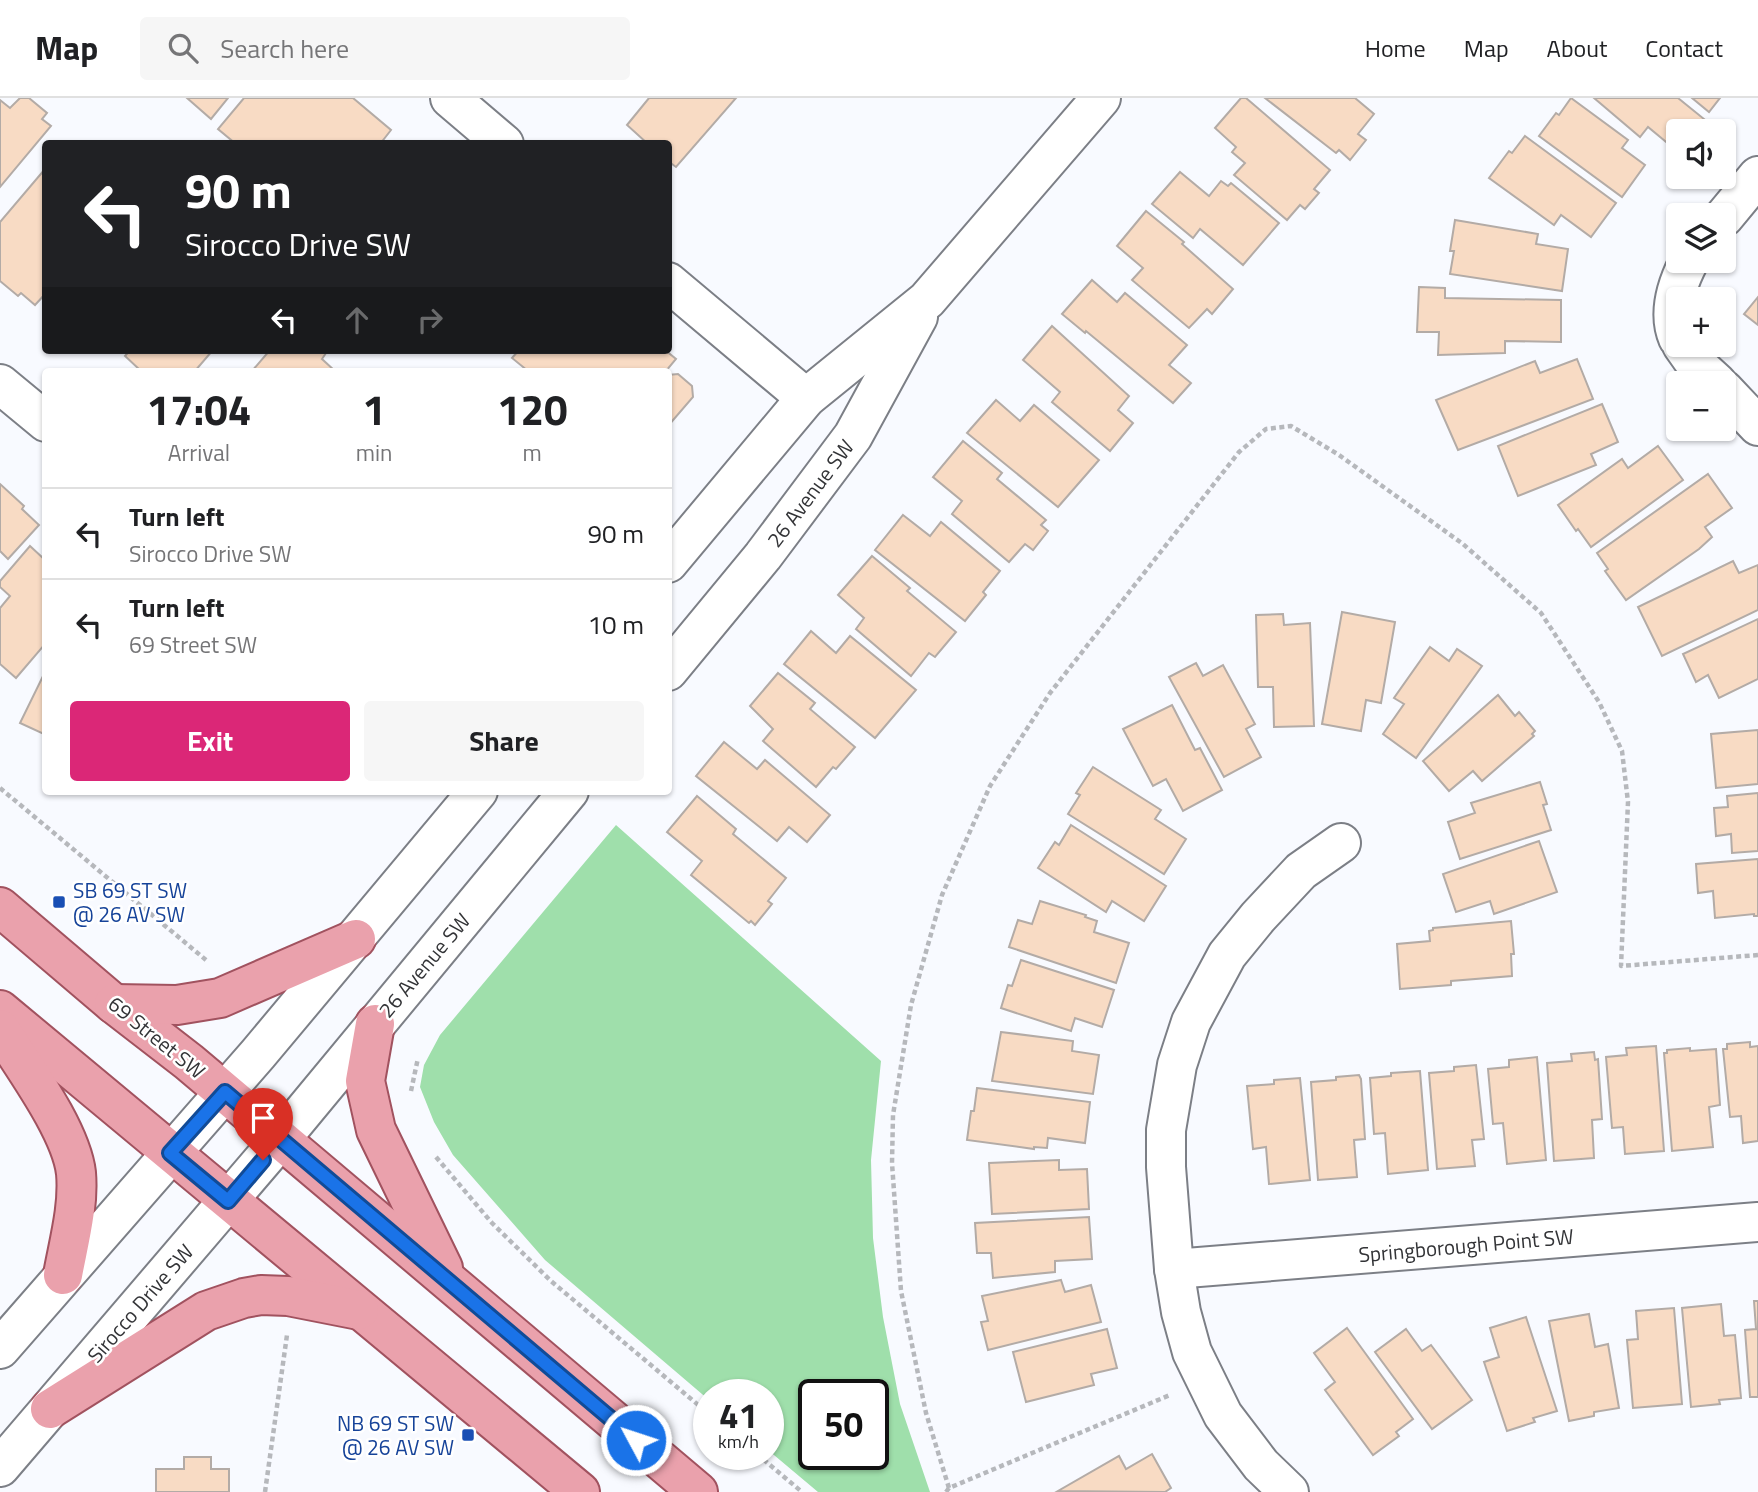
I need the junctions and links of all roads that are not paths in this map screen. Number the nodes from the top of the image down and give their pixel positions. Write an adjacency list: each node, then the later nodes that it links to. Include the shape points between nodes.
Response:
1 (450, 98): 3 (street)
2 (1101, 98): 7 (street, 26 Avenue SW)
3 (499, 140)
4 (1758, 176): 5 (street)
5 (1736, 203)
6 (672, 285): 11 (street)
7 (927, 300): 11 (street, 26 Avenue SW); 16 (street, 26 Avenue SW, via 853,436)
8 (1690, 357): 9 (street)
9 (1704, 371)
10 (0, 384): 13 (street)
11 (806, 398): 15 (street, 26 Avenue SW)
12 (1736, 403): 14 (street)
13 (42, 419)
14 (1758, 426)
15 (672, 558)
16 (672, 666)
17 (475, 795): 21 (street)
18 (566, 795): 24 (street, 26 Avenue SW)
19 (1341, 843): 31 (street, via 1301,871 1258,917 1227,955 1191,1022 1177,1065 1166,1130)
20 (0, 907): 22 (main road, 69 Street SW)
21 (356, 939): 22 (main road, via 220,998 177,1004); 26 (street)
22 (114, 1003): 26 (main road, 69 Street SW)
23 (0, 1010): 28 (main road)
24 (375, 1024): 27 (street, 26 Avenue SW); 33 (main road, via 365,1081 376,1130)
25 (0, 1029): 32 (main road, via 56,1121 76,1171)
26 (225, 1092): 27 (main road, 69 Street SW); 28 (street)
27 (280, 1140): 29 (street, Sirocco Drive SW); 33 (main road, 69 Street SW)
28 (170, 1153): 29 (main road); 32 (street)
29 (228, 1201): 34 (main road); 36 (street, Sirocco Drive SW)
30 (1758, 1222): 31 (street, Springborough Point SW)
31 (1174, 1269): 40 (street, via 1192,1352 1223,1415 1261,1465)
32 (63, 1276): 35 (street)
33 (450, 1283): 39 (main road, 69 Street SW)
34 (364, 1311): 36 (main road, via 288,1296 244,1298 206,1311); 38 (main road)
35 (0, 1349)
36 (50, 1409): 37 (street, Sirocco Drive SW)
37 (0, 1467)
38 (580, 1492)
39 (698, 1492)
40 (1289, 1492)

